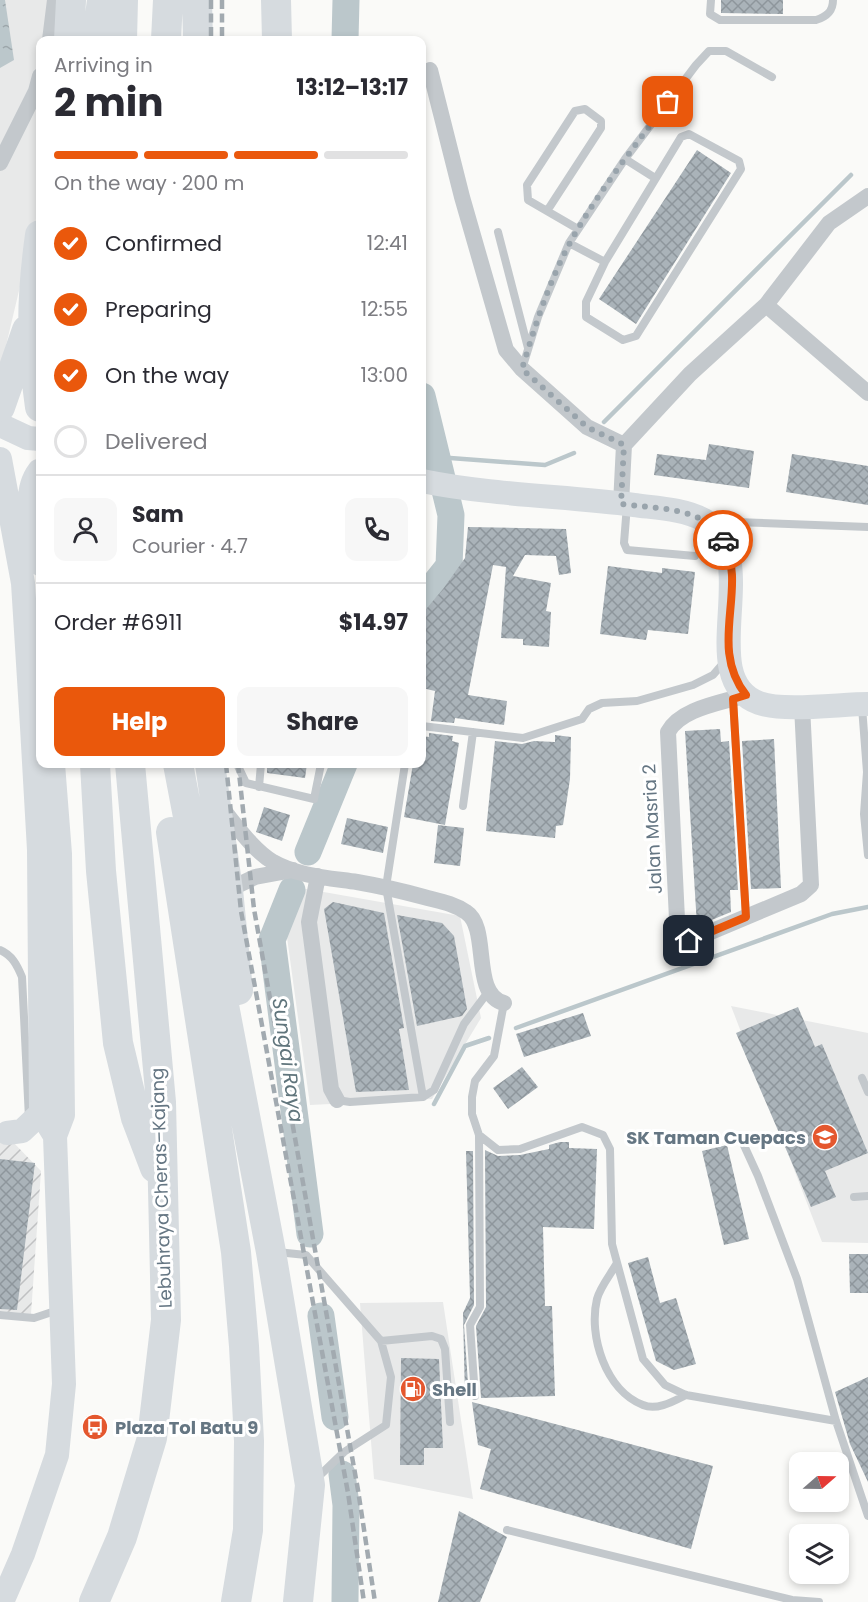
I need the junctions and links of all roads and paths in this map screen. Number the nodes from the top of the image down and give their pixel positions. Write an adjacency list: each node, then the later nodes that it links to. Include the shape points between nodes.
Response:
1 (55, 0): 11 (street)
2 (71, 0): 12 (highway)
3 (102, 0): 13 (highway)
4 (123, 0): 14 (highway)
5 (168, 0): 15 (highway)
6 (198, 0): 16 (highway)
7 (256, 0): 17 (highway)
8 (276, 0): 18 (highway)
9 (711, 0): 10 (lane, via 710,14 720,20 816,20 826,17)
10 (832, 0)
11 (50, 36)
12 (69, 36)
13 (98, 36)
14 (122, 36)
15 (166, 36)
16 (198, 36)
17 (256, 36)
18 (277, 36)
19 (430, 70): 36 (street, via 506,350)
20 (772, 77): 23 (lane, via 726,51 709,51)
21 (36, 91): 22 (street)
22 (7, 134): 24 (street)
23 (625, 159): 25 (lane); 28 (lane)
24 (0, 163)
25 (655, 178): 31 (lane); 31 (lane, via 681,137 689,134 739,161 741,169 631,340 623,340 586,317 586,302)
26 (868, 196): 34 (street, via 829,223)
27 (547, 211): 27 (lane, via 601,128 601,121 585,109 575,111 527,185 528,200); 28 (lane)
28 (578, 229): 30 (lane)
29 (498, 232): 35 (lane)
30 (570, 243): 31 (lane); 35 (lane)
31 (604, 262)
32 (36, 267): 37 (highway, via 31,332)
33 (36, 303): 39 (highway)
34 (766, 305): 38 (street); 42 (street, via 690,374)
35 (528, 348): 36 (lane)
36 (522, 369): 42 (street, via 587,427)
37 (36, 374)
38 (868, 393)
39 (0, 407)
40 (0, 425): 41 (street)
41 (36, 439)
42 (624, 445): 47 (street)
43 (1, 462): 44 (street); 88 (street, via 23,583 39,850)
44 (36, 470)
45 (36, 478): 50 (street, via 29,502)
46 (429, 483): 47 (street)
47 (624, 504): 49 (street, via 686,513 705,520); 51 (lane, via 627,549)
48 (868, 527): 49 (lane, via 735,522)
49 (719, 533): 52 (street, via 728,549 732,570)
50 (36, 541)
51 (695, 556)
52 (728, 657): 53 (street); 57 (lane, via 713,675 693,685 637,701 602,703 589,709 582,719 523,738)
53 (740, 697): 55 (street, via 760,703); 78 (lane); 78 (street, Jalan Masria 2, via 683,716 672,723 668,732 678,940 689,941)
54 (865, 704): 55 (street); 69 (lane)
55 (802, 706): 78 (street, Jalan Masria 2, via 811,885 801,894)
56 (426, 726): 57 (lane)
57 (473, 732): 72 (lane)
58 (53, 768): 91 (street, via 60,854 63,1115)
59 (74, 768): 79 (highway, via 82,836)
60 (94, 768): 79 (highway)
61 (130, 768): 93 (highway, Lebuhraya Cheras–Kajang, via 160,1090)
62 (163, 768): 110 (highway, via 238,1276 249,1441 248,1530)
63 (179, 768): 84 (highway)
64 (211, 768): 71 (highway)
65 (239, 768): 70 (lane, via 246,783)
66 (261, 768): 70 (lane)
67 (320, 768): 70 (lane, via 314,799)
68 (404, 768): 76 (lane)
69 (868, 772): 73 (lane, via 864,814)
70 (259, 787)
71 (215, 800): 74 (street, via 260,851); 77 (highway)
72 (463, 806)
73 (868, 855)
74 (294, 870): 75 (street); 77 (street, via 255,877)
75 (318, 876): 76 (street); 87 (street, via 309,922 331,1089)
76 (386, 887): 81 (street, via 454,905 470,914); 86 (lane)
77 (228, 890): 84 (highway, via 243,1038)
78 (746, 917)
79 (106, 921): 93 (highway, via 118,1043 136,1118)
80 (0, 950): 88 (lane, via 16,964 22,977)
81 (488, 992): 82 (street, via 495,1001); 86 (lane, via 464,1024 434,1090)
82 (504, 1003): 90 (lane, via 494,1056 475,1081 472,1114)
83 (862, 1078): 85 (lane)
84 (240, 1087): 96 (highway)
85 (868, 1092)
86 (423, 1097): 87 (lane)
87 (337, 1100)
88 (35, 1119): 89 (street, via 22,1131); 91 (street)
89 (3, 1133): 91 (street)
90 (479, 1135): 97 (lane, via 498,1150 520,1149 582,1127 603,1135 610,1149 612,1244); 102 (lane, via 480,1307 470,1325)
91 (55, 1136): 98 (street)
92 (742, 1141): 103 (lane, via 797,1279)
93 (164, 1193): 109 (highway, Lebuhraya Cheras–Kajang, via 166,1320 152,1438 122,1537)
94 (868, 1196): 95 (lane)
95 (854, 1197)
96 (271, 1251): 100 (lane, via 306,1255); 105 (highway)
97 (617, 1263): 101 (lane, via 643,1359 665,1385); 101 (lane, via 597,1298 595,1322 603,1364 623,1393 645,1406 665,1406)
98 (62, 1309): 99 (lane, via 33,1318); 108 (street, via 64,1384 57,1455 23,1554)
99 (0, 1315)
100 (381, 1341): 104 (lane, via 432,1336 441,1339); 105 (lane, via 391,1377 386,1425 344,1452)
101 (686, 1395): 103 (lane)
102 (475, 1396)
103 (836, 1420): 106 (lane)
104 (450, 1422)
105 (310, 1485): 111 (highway)
106 (868, 1516)
107 (507, 1530): 112 (lane, via 792,1600)
108 (2, 1598)
109 (94, 1602)
110 (236, 1602)
111 (298, 1602)
112 (819, 1602)

